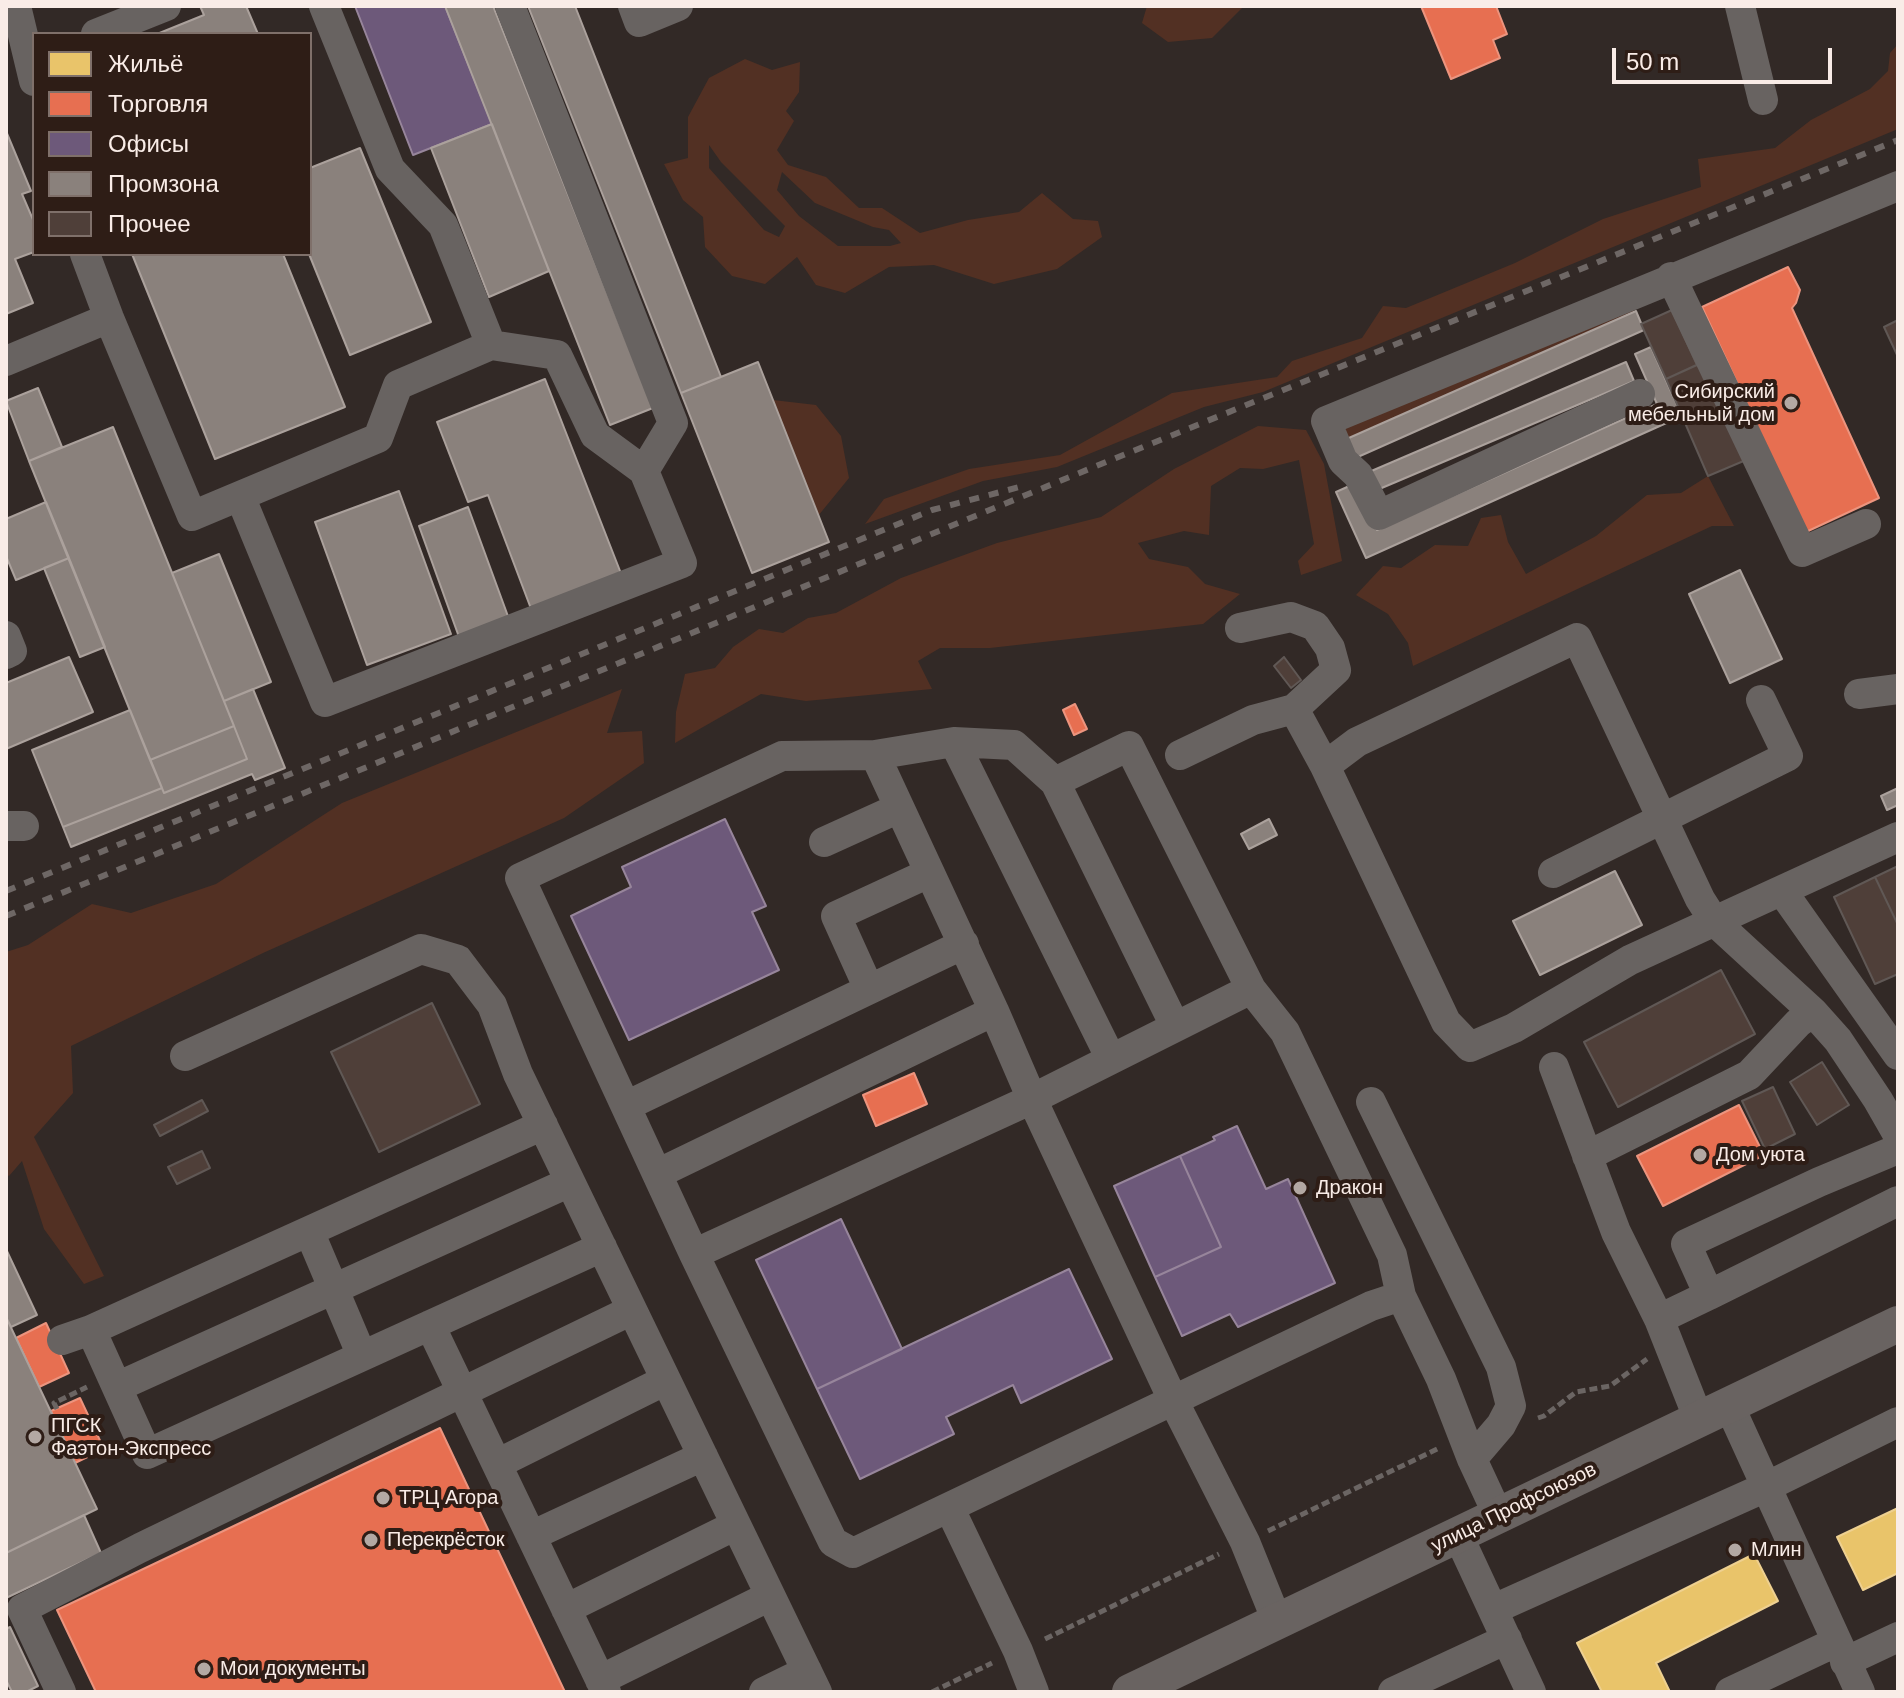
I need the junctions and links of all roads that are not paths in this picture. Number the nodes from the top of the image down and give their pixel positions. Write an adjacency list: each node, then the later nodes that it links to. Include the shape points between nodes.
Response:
1 (16, 6): 9 (lane)
2 (166, 6): 8 (lane)
3 (324, 6): 15 (lane, via 390,169 443,225)
4 (510, 6): 18 (lane, via 673,423)
5 (633, 6): 6 (lane, via 639,22)
6 (678, 6)
7 (1740, 6): 10 (lane)
8 (112, 31)
9 (32, 66)
10 (1763, 100)
11 (1898, 186): 13 (lane)
12 (86, 256): 14 (lane)
13 (1671, 277): 17 (lane, via 1326,421 1343,461 1358,475 1379,515); 20 (lane, via 1802,552)
14 (109, 318): 16 (lane); 19 (lane, via 192,516)
15 (491, 345): 18 (lane, via 557,355 595,435); 19 (lane, via 398,385 378,438)
16 (6, 361)
17 (1640, 394)
18 (644, 471): 19 (lane, via 682,563 325,702)
19 (240, 496)
20 (1866, 524)
21 (1240, 628): 27 (lane, via 1291,617 1315,626 1330,648 1336,670)
22 (6, 636): 23 (lane, via 12,651)
23 (6, 654)
24 (1898, 689): 25 (lane)
25 (1859, 694)
26 (1761, 700): 34 (lane, via 1788,756)
27 (1294, 709): 30 (lane, via 1253,720); 31 (lane)
28 (954, 742): 29 (lane); 32 (lane, via 1014,745); 51 (lane)
29 (875, 755): 33 (lane); 55 (lane, via 782,756 520,878)
30 (1180, 755)
31 (1325, 766): 34 (lane, via 1357,742 1577,638); 40 (lane, via 1446,1022 1470,1047)
32 (1055, 782): 43 (lane, via 1129,746); 47 (lane)
33 (899, 808): 36 (lane); 37 (lane)
34 (1663, 818): 38 (lane); 40 (lane)
35 (1898, 837): 39 (lane)
36 (824, 842)
37 (929, 873): 41 (lane); 42 (lane, via 836,916)
38 (1553, 873)
39 (1782, 891): 40 (lane); 46 (lane)
40 (1714, 921): 45 (lane)
41 (964, 944): 42 (lane); 44 (lane)
42 (869, 989): 55 (lane)
43 (1251, 989): 47 (lane); 70 (lane, via 1285,1032 1392,1255)
44 (994, 1011): 53 (lane); 60 (lane)
45 (1813, 1012): 48 (lane); 59 (lane, via 1749,1075)
46 (1886, 1016): 48 (lane); 49 (lane)
47 (1175, 1026): 51 (lane)
48 (1838, 1040): 57 (lane)
49 (1898, 1055)
50 (185, 1056): 56 (lane, via 421,949 458,960 492,1005)
51 (1111, 1059): 53 (lane)
52 (1554, 1067): 59 (lane)
53 (1032, 1099): 67 (lane); 79 (lane)
54 (1371, 1102): 82 (lane, via 1501,1367 1511,1406 1501,1425)
55 (626, 1106): 60 (lane)
56 (543, 1125): 61 (lane); 65 (lane)
57 (1898, 1135)
58 (1898, 1149): 62 (lane)
59 (1587, 1156): 74 (lane)
60 (657, 1174): 67 (lane)
61 (570, 1182): 66 (lane); 68 (lane)
62 (1819, 1182): 64 (lane); 69 (lane, via 1686,1244)
63 (1898, 1201): 64 (lane)
64 (1841, 1229): 69 (lane)
65 (309, 1231): 68 (lane); 77 (lane, via 76,1335)
66 (602, 1247): 71 (lane); 73 (lane)
67 (694, 1254): 86 (lane, via 833,1542 853,1553)
68 (333, 1289): 75 (lane); 77 (lane)
69 (1709, 1295): 74 (lane)
70 (1401, 1296): 79 (lane); 82 (lane)
71 (632, 1310): 76 (lane); 78 (lane)
72 (1898, 1324): 80 (main road, улица Профсоюзов)
73 (430, 1325): 75 (lane); 78 (lane)
74 (1663, 1332): 80 (lane)
75 (362, 1356): 77 (lane, via 147,1454)
76 (666, 1380): 83 (lane); 84 (lane)
77 (117, 1387)
78 (462, 1393): 84 (lane); 100 (lane, via 22,1609)
79 (1173, 1400): 86 (lane); 94 (lane, via 1245,1542)
80 (1714, 1412): 85 (lane); 87 (main road, улица Профсоюзов)
81 (1898, 1422): 85 (lane)
82 (1468, 1447): 87 (lane)
83 (703, 1456): 88 (lane); 90 (lane)
84 (497, 1464): 90 (lane)
85 (1766, 1487): 93 (lane); 97 (lane)
86 (950, 1509): 102 (lane)
87 (1498, 1515): 89 (main road, улица Профсоюзов)
88 (736, 1525): 91 (lane); 92 (lane)
89 (1458, 1535): 93 (lane); 94 (main road, улица Профсоюзов)
90 (531, 1536): 92 (lane)
91 (770, 1596): 98 (lane); 99 (lane)
92 (566, 1609): 99 (lane)
93 (1494, 1609): 96 (lane)
94 (1277, 1621): 103 (main road, улица Профсоюзов)
95 (1898, 1637): 97 (lane)
96 (1507, 1639): 104 (lane); 105 (lane)
97 (1840, 1652): 106 (lane); 107 (lane)
98 (812, 1681): 101 (lane)
99 (603, 1686)
100 (61, 1692)
101 (764, 1692)
102 (1034, 1692)
103 (1130, 1692)
104 (1393, 1692)
105 (1531, 1692)
106 (1730, 1692)
107 (1860, 1692)

